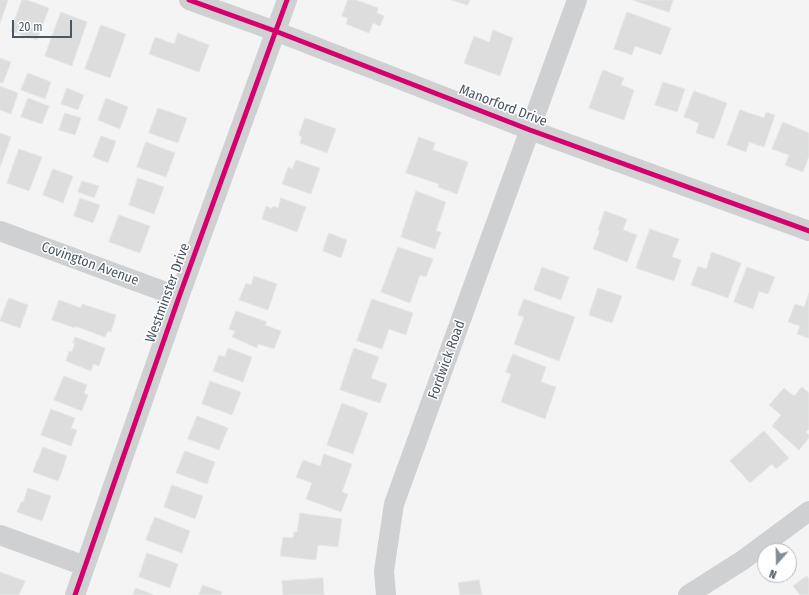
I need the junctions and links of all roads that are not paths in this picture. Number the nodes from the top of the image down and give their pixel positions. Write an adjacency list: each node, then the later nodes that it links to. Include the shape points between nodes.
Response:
1 (189, 0): 4 (street, Manorford Drive)
2 (287, 0): 4 (street, Westminster Drive)
3 (577, 0): 5 (street, Fordwick Road)
4 (275, 32): 5 (street, Manorford Drive); 8 (street, Westminster Drive)
5 (530, 130): 7 (street, Manorford Drive); 13 (street, Fordwick Road, via 394,504 384,571)
6 (0, 231): 8 (street, Covington Avenue)
7 (809, 231)
8 (179, 297): 11 (street, Westminster Drive)
9 (809, 512): 14 (street)
10 (0, 535): 11 (street)
11 (85, 566): 12 (street, Westminster Drive)
12 (75, 595)
13 (386, 595)
14 (688, 595)

